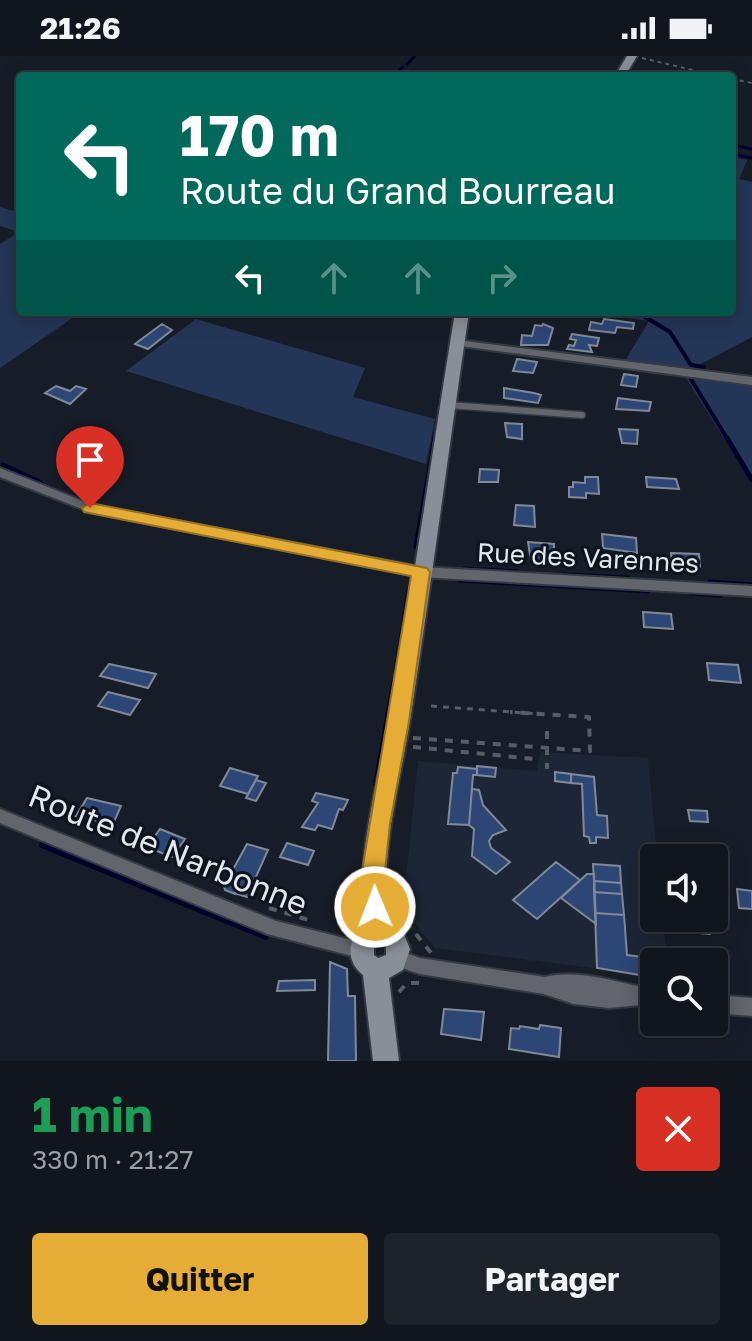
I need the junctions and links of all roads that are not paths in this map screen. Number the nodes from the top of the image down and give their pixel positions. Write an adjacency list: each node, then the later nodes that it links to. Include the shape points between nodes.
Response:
1 (461, 316): 2 (street)
2 (457, 343): 3 (street); 4 (street)
3 (752, 381)
4 (449, 405): 5 (lane); 7 (street)
5 (582, 415)
6 (0, 472): 7 (street, Rue des Varennes, via 90,508)
7 (421, 572): 8 (street, Rue des Varennes); 10 (street, via 404,742 383,795 374,862 378,934 399,947)
8 (752, 591)
9 (0, 816): 10 (street, Route de Narbonne, via 274,928)
10 (377, 959): 11 (street, Route de Narbonne, via 544,985 589,998); 14 (street)
11 (640, 997)
12 (728, 1005): 13 (street)
13 (752, 1007)
14 (386, 1061)

